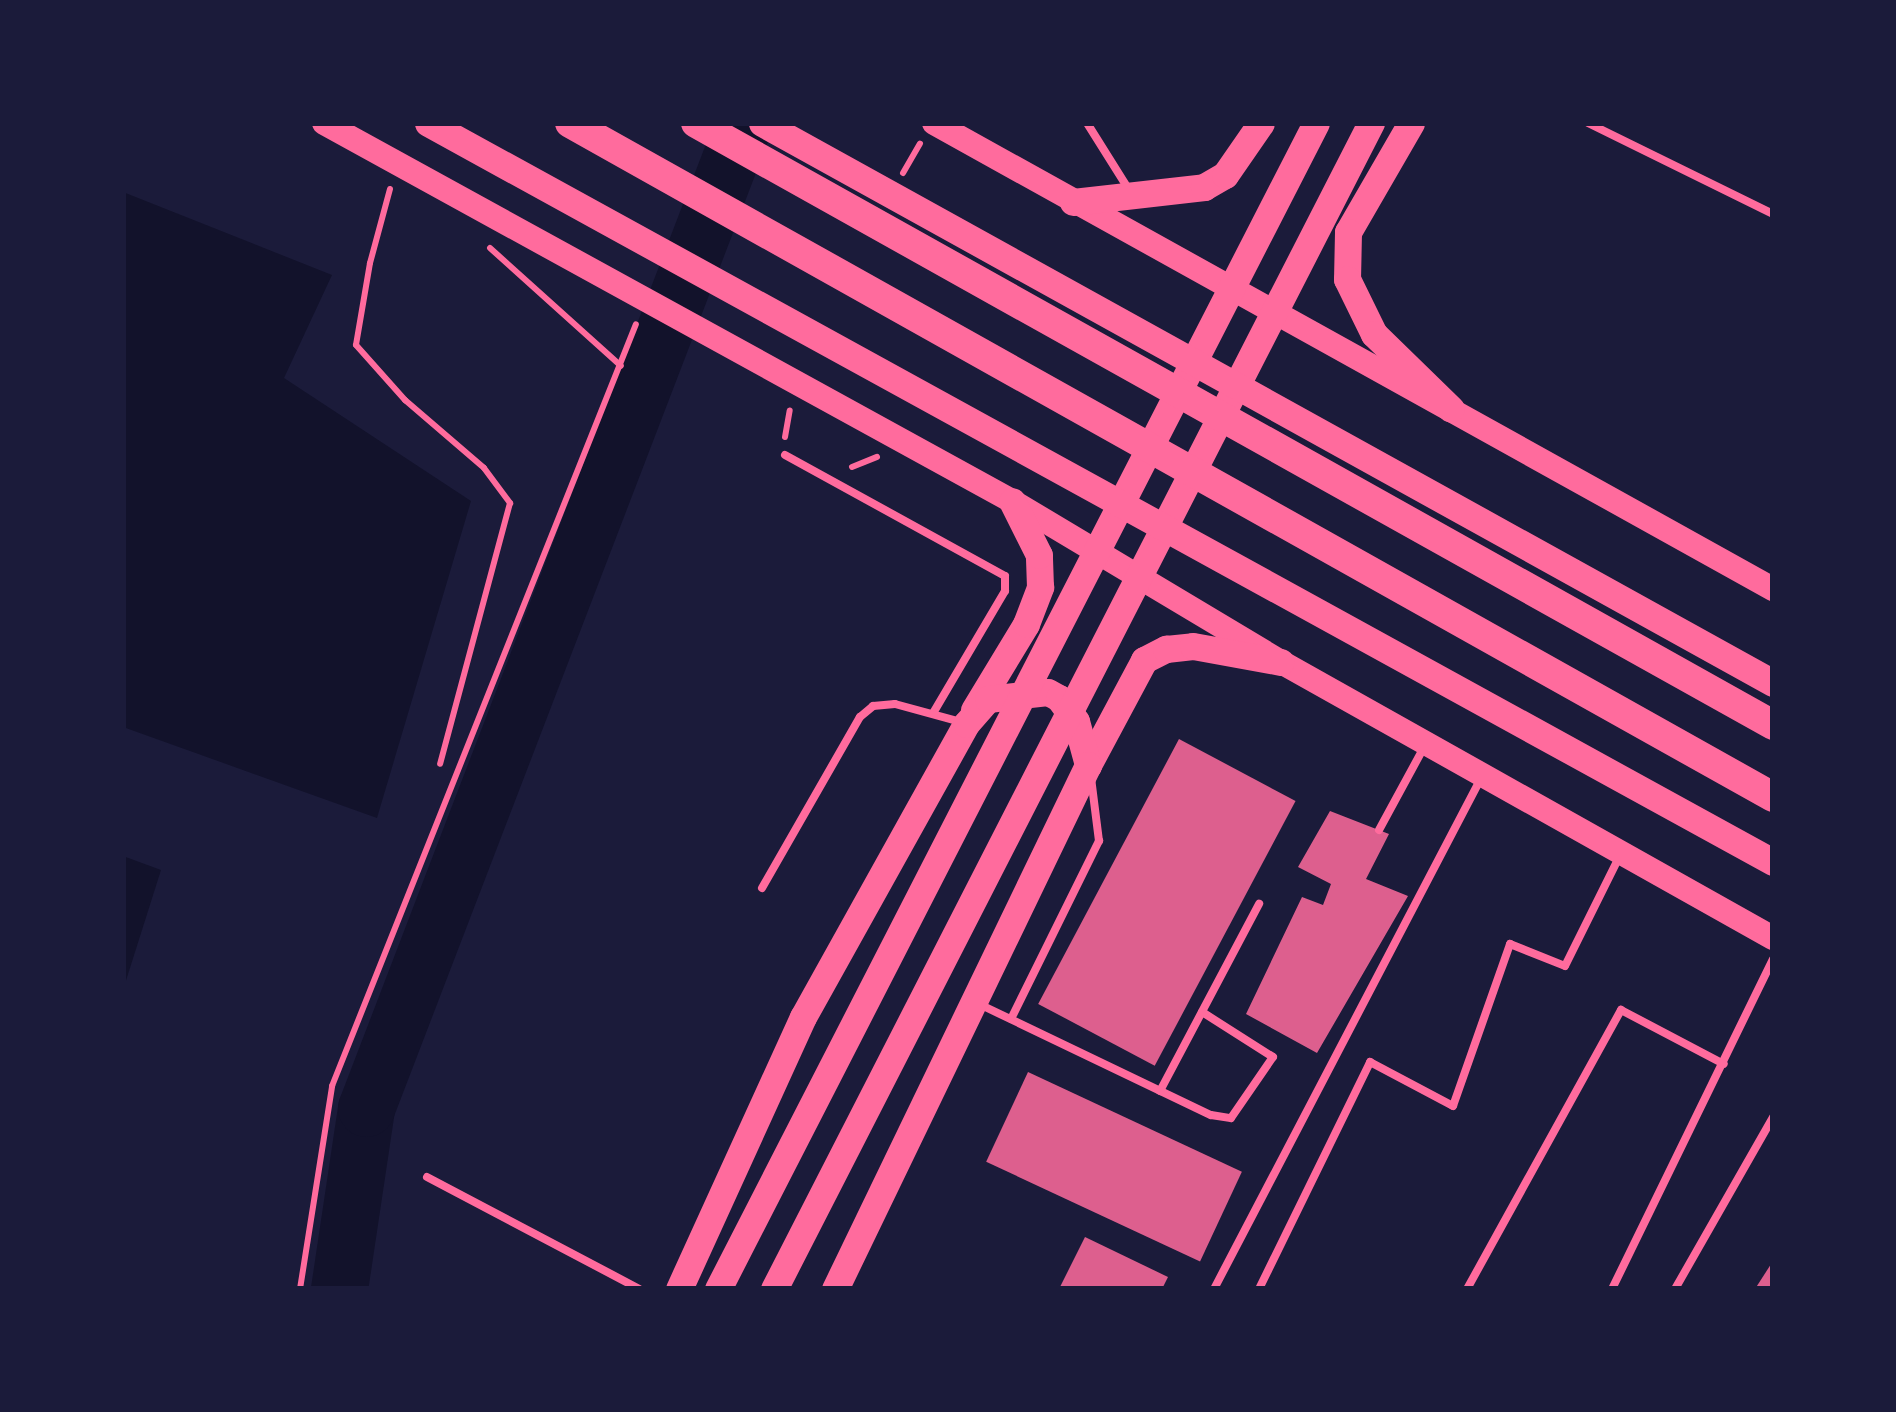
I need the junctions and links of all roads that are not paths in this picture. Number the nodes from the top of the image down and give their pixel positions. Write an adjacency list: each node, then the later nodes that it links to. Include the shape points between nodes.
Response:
1 (324, 123): 18 (main road)
2 (428, 123): 31 (main road)
3 (570, 123): 28 (highway)
4 (696, 123): 24 (highway)
5 (762, 123): 21 (main road)
6 (1087, 123): 13 (lane)
7 (1261, 123): 13 (main road, via 1225,175 1176,194)
8 (1314, 123): 10 (main road, via 1338,143 1364,146); 43 (main road)
9 (1371, 123): 46 (main road)
10 (1411, 123): 16 (main road, via 1348,232 1347,279 1374,334)
11 (1588, 123): 15 (lane)
12 (944, 129): 14 (main road)
13 (1133, 197): 14 (main road)
14 (1073, 202): 16 (main road)
15 (1773, 214)
16 (1451, 409): 19 (main road)
17 (784, 455): 22 (lane, via 1005,576 1005,591)
18 (1012, 501): 20 (main road); 23 (main road, via 1039,555 1040,587)
19 (1773, 589)
20 (1281, 662): 25 (main road); 26 (main road, via 1193,646 1155,655 1127,684)
21 (1773, 683)
22 (933, 713): 23 (lane); 32 (lane, via 895,704 860,717)
23 (966, 724): 26 (main road, via 988,699 1048,692 1076,721); 45 (main road, via 803,1017)
24 (1773, 725)
25 (1425, 745): 27 (main road); 29 (lane)
26 (1088, 764): 36 (main road); 38 (lane, via 1099,841)
27 (1481, 777): 30 (main road); 48 (lane)
28 (1773, 797)
29 (1378, 830)
30 (1620, 854): 34 (main road); 49 (lane, via 1565,966 1510,944 1454,1106 1370,1062)
31 (1773, 862)
32 (762, 888)
33 (1259, 904): 37 (lane)
34 (1773, 938)
35 (1773, 958): 39 (lane)
36 (973, 1000): 38 (lane); 47 (main road)
37 (1202, 1012): 40 (lane); 40 (lane, via 1269,1051 1272,1064 1231,1118)
38 (1011, 1019): 40 (lane)
39 (1724, 1064): 50 (lane, via 1622,1010); 51 (lane)
40 (1160, 1091)
41 (1773, 1117): 52 (lane)
42 (427, 1177): 44 (lane)
43 (719, 1288)
44 (639, 1289)
45 (679, 1289)
46 (774, 1289)
47 (836, 1289)
48 (1214, 1289)
49 (1258, 1289)
50 (1467, 1289)
51 (1612, 1289)
52 (1676, 1289)

